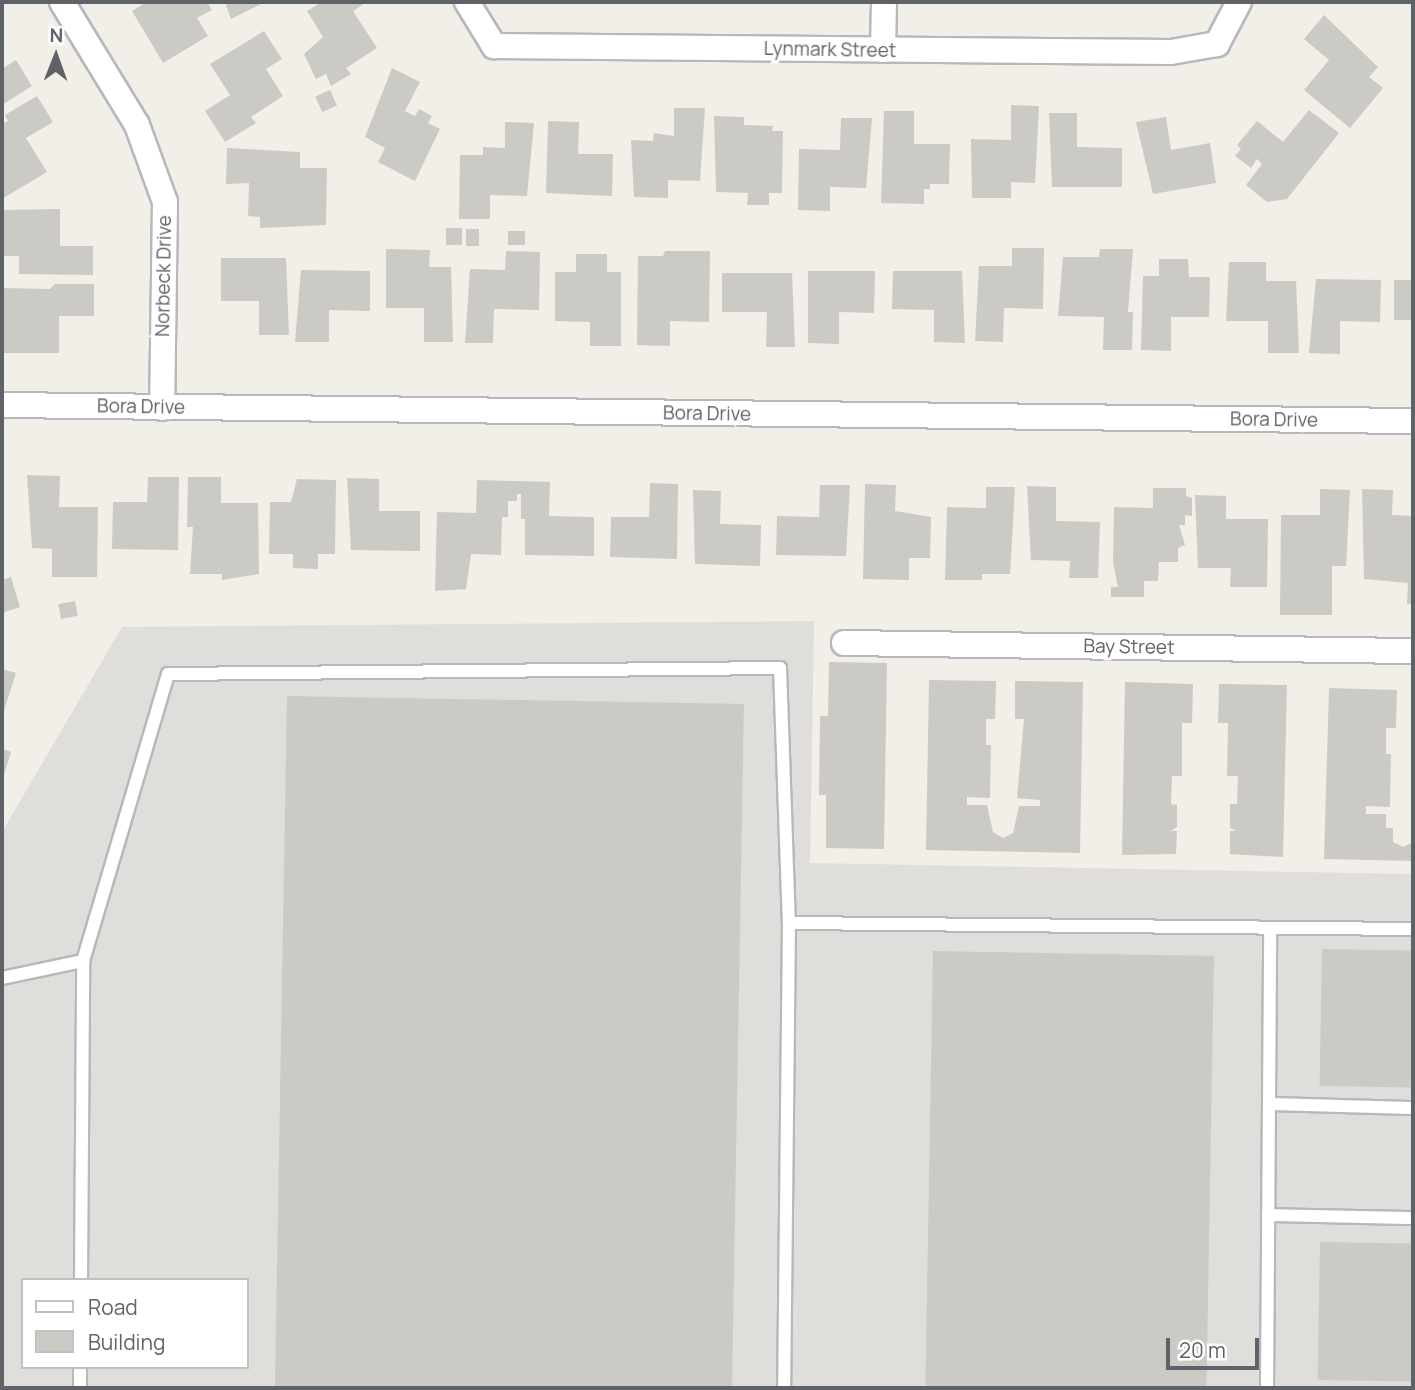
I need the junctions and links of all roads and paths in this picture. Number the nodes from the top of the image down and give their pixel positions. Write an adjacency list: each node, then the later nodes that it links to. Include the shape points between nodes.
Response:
1 (62, 2): 7 (street, Norbeck Drive, via 137,125 165,202)
2 (467, 2): 5 (street, Lynmark Street, via 494,46)
3 (884, 2): 5 (street)
4 (1239, 2): 5 (street, Lynmark Street, via 1217,44 1171,52)
5 (883, 50)
6 (2, 405): 7 (street, Bora Drive)
7 (162, 408): 8 (street, Bora Drive)
8 (1413, 421)
9 (844, 643): 10 (street, Bay Street)
10 (1413, 651)
11 (789, 923): 12 (lane); 14 (lane, via 780,668 168,674); 23 (lane)
12 (1270, 928): 13 (lane); 16 (lane)
13 (1413, 929)
14 (83, 961): 15 (lane); 20 (lane)
15 (2, 978)
16 (1269, 1104): 17 (lane); 18 (lane)
17 (1413, 1108)
18 (1268, 1214): 19 (lane); 24 (lane)
19 (1413, 1217)
20 (81, 1278)
21 (80, 1369): 22 (lane)
22 (80, 1388)
23 (784, 1388)
24 (1268, 1388)

